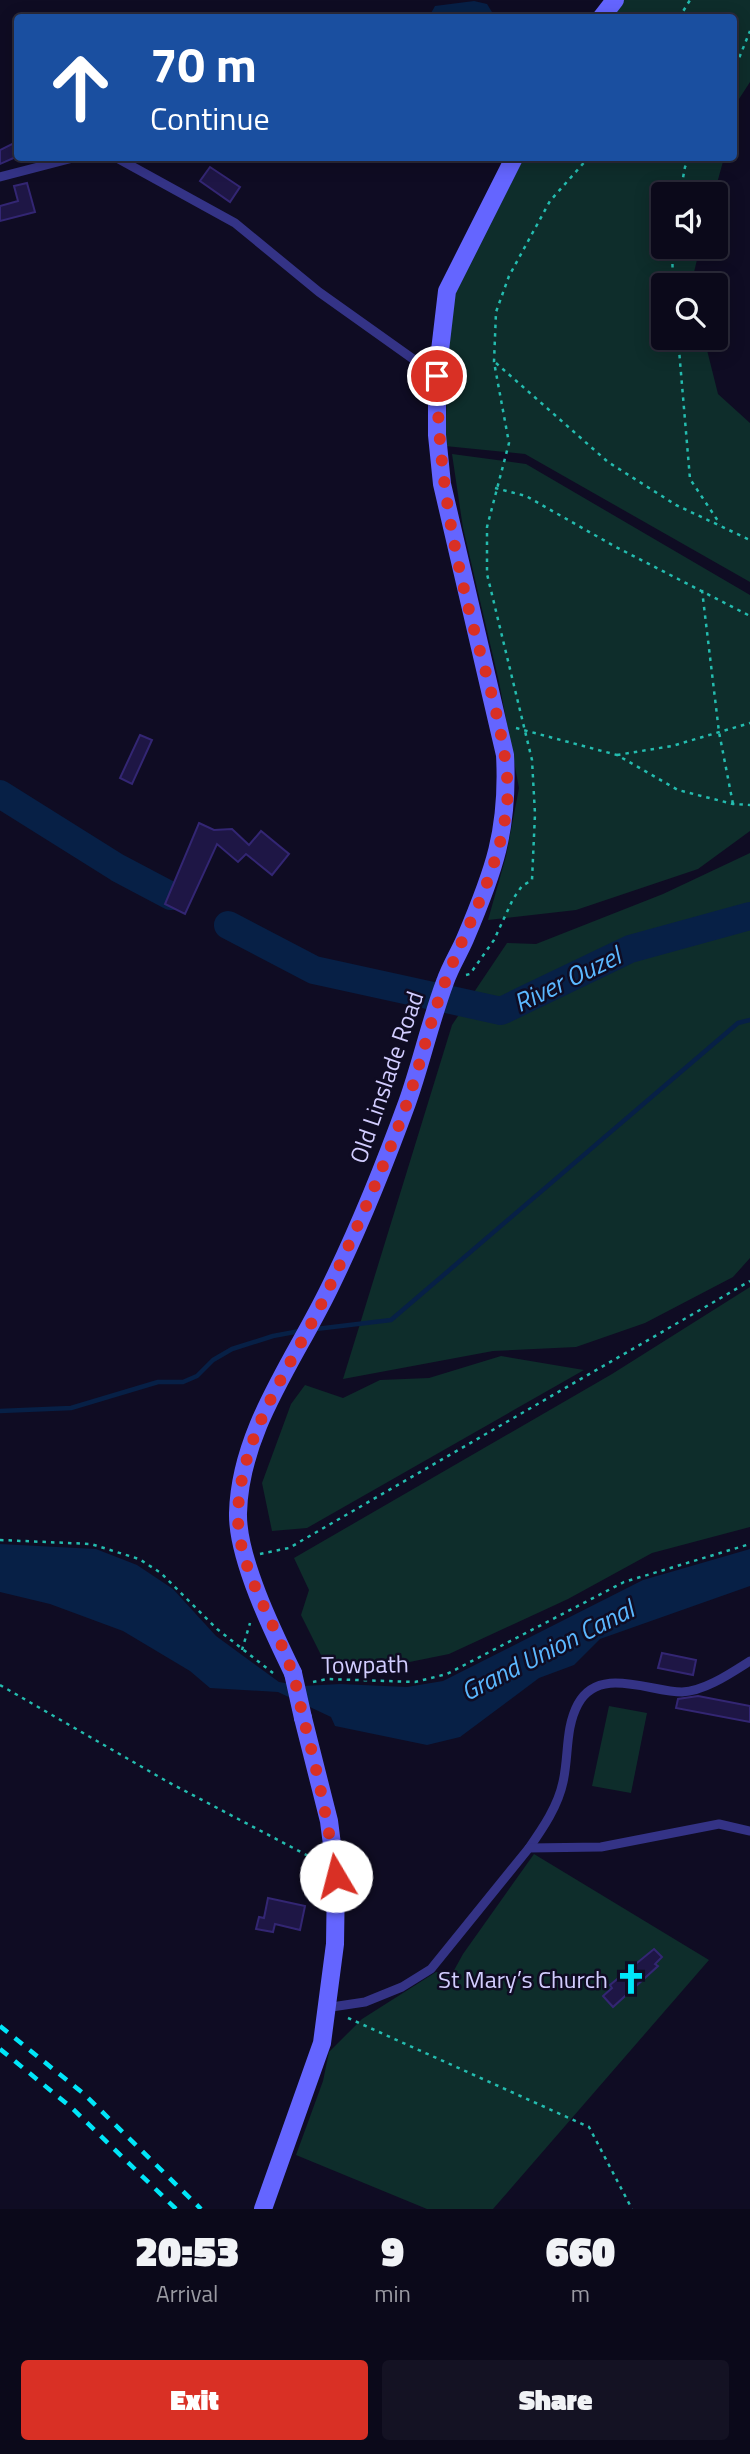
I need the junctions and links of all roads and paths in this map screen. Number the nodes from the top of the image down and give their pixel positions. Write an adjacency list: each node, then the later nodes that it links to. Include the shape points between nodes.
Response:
1 (615, 0): 2 (street)
2 (604, 14)
3 (750, 31): 4 (path)
4 (737, 63)
5 (61, 161): 10 (lane)
6 (122, 161): 14 (lane, via 235,223 319,292)
7 (512, 161): 14 (street, Old Linslade Road, via 447,291)
8 (585, 161): 13 (path, via 550,201 509,276 496,312)
9 (688, 161): 11 (path)
10 (0, 177)
11 (682, 182)
12 (679, 350): 16 (path, via 691,479)
13 (494, 362): 15 (path, via 509,443); 16 (path, via 608,462 676,505)
14 (437, 376): 26 (street, Old Linslade Road, via 442,484 505,755 508,799 502,844)
15 (495, 488): 18 (path, via 526,496); 21 (path, via 487,527 487,574)
16 (722, 527): 17 (path)
17 (750, 540)
18 (702, 590): 19 (path); 22 (path)
19 (750, 616)
20 (750, 723): 22 (path)
21 (525, 730): 23 (path); 26 (path, via 535,814 532,880 513,899 494,940 470,974)
22 (719, 732): 23 (path, via 673,746); 24 (path)
23 (617, 755): 24 (path, via 678,790)
24 (733, 804): 25 (path)
25 (750, 805)
26 (456, 971): 30 (street, Old Linslade Road, via 446,979 407,1102 329,1289 253,1439 241,1478 238,1515)
27 (750, 1281): 30 (path, via 289,1548)
28 (0, 1540): 32 (path, via 91,1544 139,1559 161,1573 217,1629)
29 (750, 1544): 32 (path, Towpath, via 624,1582 447,1674 386,1683)
30 (246, 1556): 32 (street, Old Linslade Road)
31 (750, 1661): 35 (lane, via 703,1687 684,1692 609,1682 580,1700 571,1718 563,1783 549,1818)
32 (295, 1679): 36 (street, Old Linslade Road, bridge, via 326,1808)
33 (0, 1685): 36 (path, via 168,1782)
34 (750, 1831): 35 (lane, via 719,1824 601,1847)
35 (529, 1848): 37 (lane, via 431,1969 365,2002)
36 (335, 1870): 37 (street, via 335,1944)
37 (326, 2008): 38 (street, via 322,2043); 39 (path, via 589,2127)
38 (263, 2209)
39 (632, 2209)

